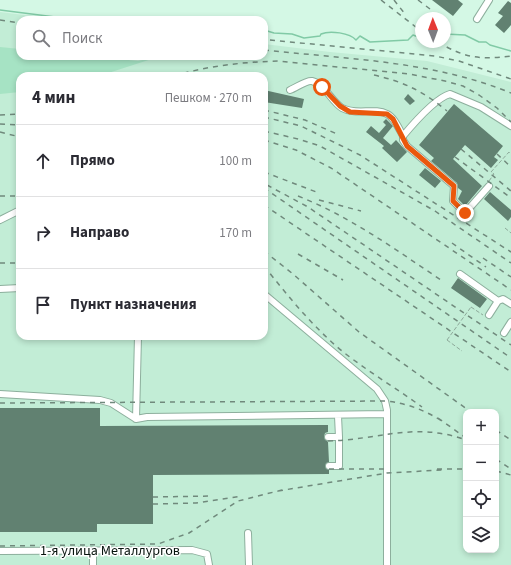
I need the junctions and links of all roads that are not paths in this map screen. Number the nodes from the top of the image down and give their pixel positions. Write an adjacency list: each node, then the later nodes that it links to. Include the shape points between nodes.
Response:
1 (489, 0): 2 (street)
2 (477, 19)
3 (290, 90): 5 (street, via 312,81 350,112 387,114)
4 (511, 126): 5 (street, via 481,107 450,94)
5 (403, 136): 6 (street, via 407,146 418,157 454,186 453,201 465,213)
6 (489, 186)
7 (16, 212): 8 (street)
8 (0, 220)
9 (460, 274): 13 (street)
10 (16, 288): 11 (street)
11 (0, 289)
12 (268, 297): 20 (street, via 377,389 385,401)
13 (498, 301): 14 (street, via 502,299); 15 (street)
14 (510, 304)
15 (488, 317)
16 (511, 322): 17 (street)
17 (504, 333)
18 (138, 340): 22 (street)
19 (0, 394): 22 (street, via 100,400 111,403)
20 (387, 414): 21 (street); 32 (street)
21 (338, 416): 22 (street); 24 (street)
22 (136, 419)
23 (328, 437): 24 (street)
24 (339, 437): 25 (street, via 339,466)
25 (329, 466)
26 (248, 533): 31 (street)
27 (0, 551): 28 (street, 1-я улица Металлургов)
28 (93, 551): 29 (street); 30 (street, 1-я улица Металлургов, via 203,551 207,554)
29 (93, 565)
30 (209, 565)
31 (249, 565)
32 (387, 565)

